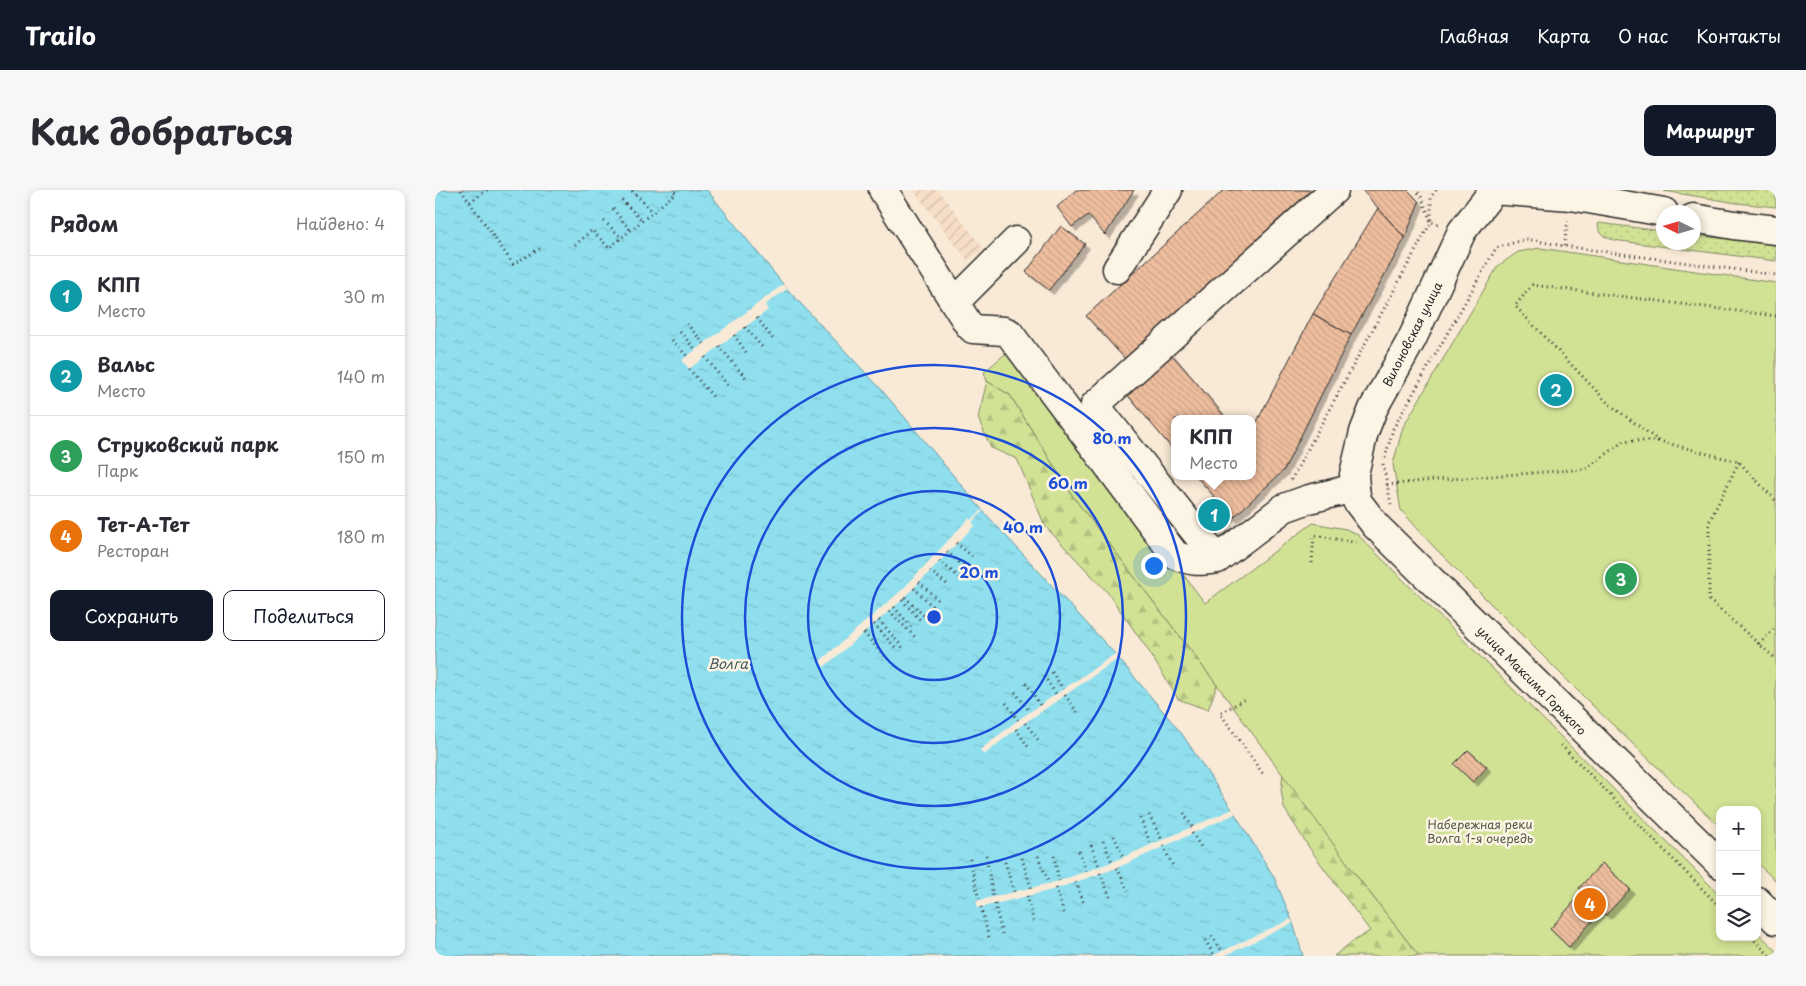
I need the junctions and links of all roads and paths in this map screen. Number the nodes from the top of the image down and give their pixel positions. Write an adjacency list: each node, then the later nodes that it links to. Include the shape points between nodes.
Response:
1 (461, 190): 12 (path)
2 (487, 190): 12 (path)
3 (633, 190): 15 (path)
4 (673, 190): 15 (path, via 675,193)
5 (883, 190): 28 (main road)
6 (1168, 190): 26 (main road)
7 (1334, 190): 59 (main road, via 1095,405)
8 (1416, 190): 19 (path)
9 (1436, 190): 19 (path, via 1431,197)
10 (1493, 190): 14 (main road, via 1571,196); 52 (main road, Вилоновская улица, via 1462,231 1412,339 1373,409 1358,456)
11 (622, 200): 18 (path)
12 (470, 202): 25 (path, via 513,264)
13 (613, 209): 21 (path)
14 (1656, 211)
15 (653, 212): 18 (path)
16 (1701, 219): 20 (main road)
17 (604, 221): 22 (path)
18 (642, 221): 21 (path)
19 (1431, 222): 50 (path)
20 (1776, 230)
21 (631, 231): 22 (path)
22 (622, 238): 24 (path, via 609,248 592,230)
23 (1016, 241): 28 (main road)
24 (575, 245)
25 (543, 247)
26 (1117, 269)
27 (1776, 274): 51 (path, via 1526,239 1496,248 1393,429 1383,466)
28 (955, 302): 59 (main road, via 973,329 1009,333 1175,555 1188,561)
29 (1776, 316): 48 (path, via 1531,285 1515,306 1609,404)
30 (757, 318): 35 (path)
31 (687, 324): 37 (path)
32 (745, 327): 39 (path)
33 (680, 332): 40 (path)
34 (733, 336): 41 (path)
35 (773, 339)
36 (672, 340): 42 (path)
37 (704, 344)
38 (719, 346): 45 (path)
39 (762, 347)
40 (696, 350)
41 (748, 354)
42 (687, 356)
43 (705, 357): 46 (path)
44 (689, 369): 47 (path)
45 (746, 378)
46 (730, 388)
47 (715, 399)
48 (1659, 440): 49 (path); 51 (path, via 1623,441 1586,469)
49 (1739, 462): 53 (path); 80 (path, via 1709,522 1709,600)
50 (1289, 485)
51 (1387, 485): 54 (path)
52 (1355, 488): 59 (main road, via 1284,508); 123 (main road, улица Максима Горького, via 1357,501 1376,526)
53 (1776, 501)
54 (1393, 511)
55 (955, 543): 58 (path)
56 (1359, 543): 61 (path, via 1314,535)
57 (947, 552): 62 (path)
58 (972, 556)
59 (1217, 559)
60 (939, 561): 64 (path)
61 (1312, 563)
62 (967, 569)
63 (930, 571): 66 (path)
64 (959, 578)
65 (919, 582): 68 (path)
66 (948, 585)
67 (914, 588): 70 (path)
68 (938, 600)
69 (894, 607): 77 (path)
70 (933, 608)
71 (889, 611): 79 (path)
72 (925, 617): 74 (path, via 903,598)
73 (879, 620): 82 (path)
74 (922, 622)
75 (874, 624): 81 (path)
76 (1776, 627): 80 (path)
77 (913, 630)
78 (864, 633): 83 (path)
79 (915, 637)
80 (1759, 644): 84 (path)
81 (895, 647)
82 (904, 648)
83 (884, 656)
84 (1776, 659)
85 (1052, 672): 88 (path)
86 (1044, 676): 90 (path)
87 (1026, 683): 94 (path)
88 (1063, 689)
89 (1015, 692): 95 (path)
90 (1056, 694)
91 (1065, 695): 96 (path)
92 (1244, 700): 103 (path, via 1220,712)
93 (1006, 703): 97 (path)
94 (1040, 705)
95 (1030, 712)
96 (1077, 712)
97 (1018, 720)
98 (1025, 723): 100 (path)
99 (1016, 729): 102 (path)
100 (1040, 742)
101 (1559, 743): 142 (path)
102 (1029, 748)
103 (1263, 774)
104 (1184, 813): 107 (path)
105 (1149, 815): 110 (path)
106 (1140, 818): 113 (path)
107 (1192, 827)
108 (1193, 833): 115 (path)
109 (1114, 836): 120 (path)
110 (1162, 840)
111 (1103, 841): 125 (path)
112 (1091, 845): 126 (path)
113 (1151, 845)
114 (1163, 846): 127 (path)
115 (1201, 847)
116 (1079, 851): 129 (path)
117 (986, 855): 138 (path)
118 (1038, 856): 133 (path)
119 (1053, 856): 131 (path)
120 (1123, 857)
121 (1022, 858): 134 (path)
122 (970, 859): 141 (path)
123 (1716, 860)
124 (1005, 862): 137 (path)
125 (1112, 862)
126 (1099, 866)
127 (1173, 866)
128 (1117, 868): 136 (path)
129 (1086, 871)
130 (1100, 873): 140 (path)
131 (1059, 881)
132 (1075, 882): 144 (path)
133 (1049, 884)
134 (1031, 888)
135 (1056, 888): 147 (path)
136 (1128, 891)
137 (1014, 892)
138 (993, 896)
139 (1027, 896): 149 (path)
140 (1111, 899)
141 (979, 900)
142 (1716, 903)
143 (995, 904): 150 (path)
144 (1085, 904)
145 (1761, 905): 148 (main road)
146 (981, 907): 152 (path)
147 (1064, 914)
148 (1776, 920)
149 (1033, 923)
150 (1002, 934)
151 (1212, 936): 155 (path)
152 (989, 938)
153 (1205, 940): 156 (path)
154 (1755, 941): 157 (path)
155 (1222, 951)
156 (1214, 955)
157 (1770, 956)

